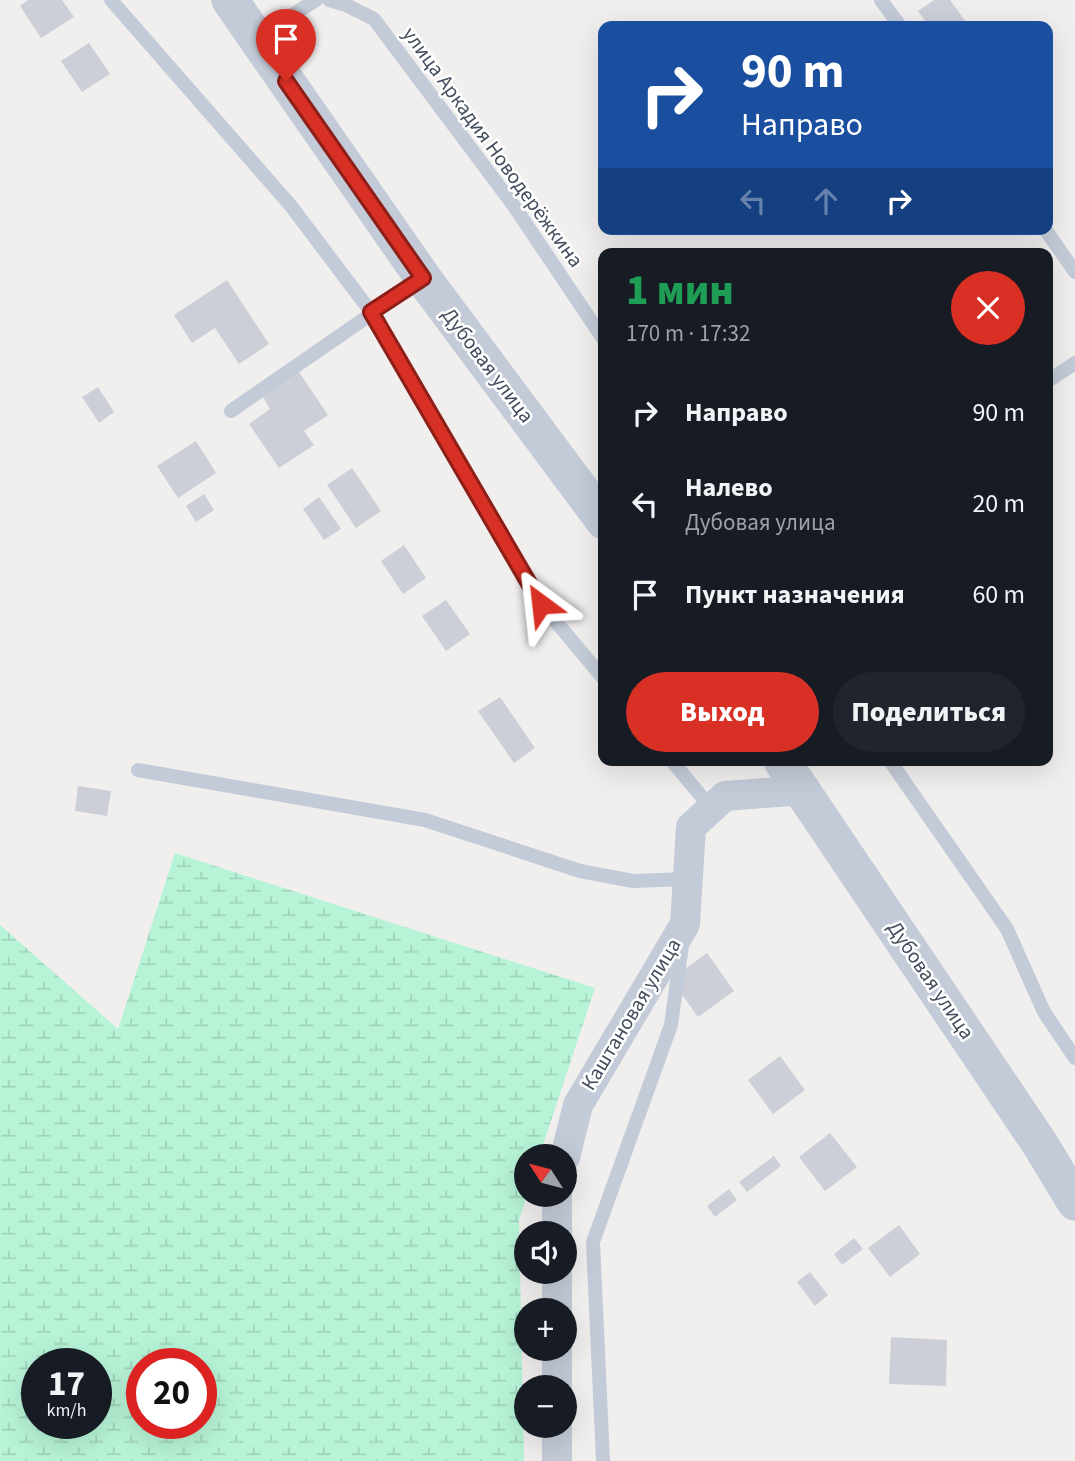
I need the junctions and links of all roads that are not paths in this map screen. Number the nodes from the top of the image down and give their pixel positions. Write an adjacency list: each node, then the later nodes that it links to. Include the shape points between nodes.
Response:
1 (111, 0): 11 (lane, via 291,206)
2 (230, 0): 7 (street, Дубовая улица)
3 (316, 0): 7 (lane)
4 (329, 0): 12 (lane, улица Аркадия Новодерёжкина, via 374,19 514,206)
5 (881, 0): 6 (lane)
6 (896, 21)
7 (256, 37): 10 (street, Дубовая улица)
8 (1049, 235): 9 (lane)
9 (1075, 272)
10 (423, 278): 11 (lane); 16 (street, Дубовая улица)
11 (371, 312): 15 (lane); 17 (lane, via 541,604)
12 (598, 331)
13 (1075, 363): 14 (lane)
14 (1053, 378)
15 (232, 411)
16 (598, 513)
17 (598, 672)
18 (676, 766): 23 (lane)
19 (786, 766): 22 (street, Дубовая улица)
20 (893, 766): 26 (lane, via 1007,929 1044,1012)
21 (138, 770): 24 (lane, via 425,820 580,871 633,881)
22 (804, 790): 23 (street, Каштановая улица, via 725,796); 28 (street, Дубовая улица)
23 (711, 808): 24 (street, Каштановая улица, via 691,827)
24 (688, 879): 25 (street, Каштановая улица)
25 (685, 924): 27 (street, Каштановая улица, via 578,1105); 31 (lane, via 671,1025 593,1242)
26 (1075, 1058)
27 (568, 1144)
28 (1075, 1202)
29 (557, 1438): 30 (street)
30 (557, 1461)
31 (603, 1461)

